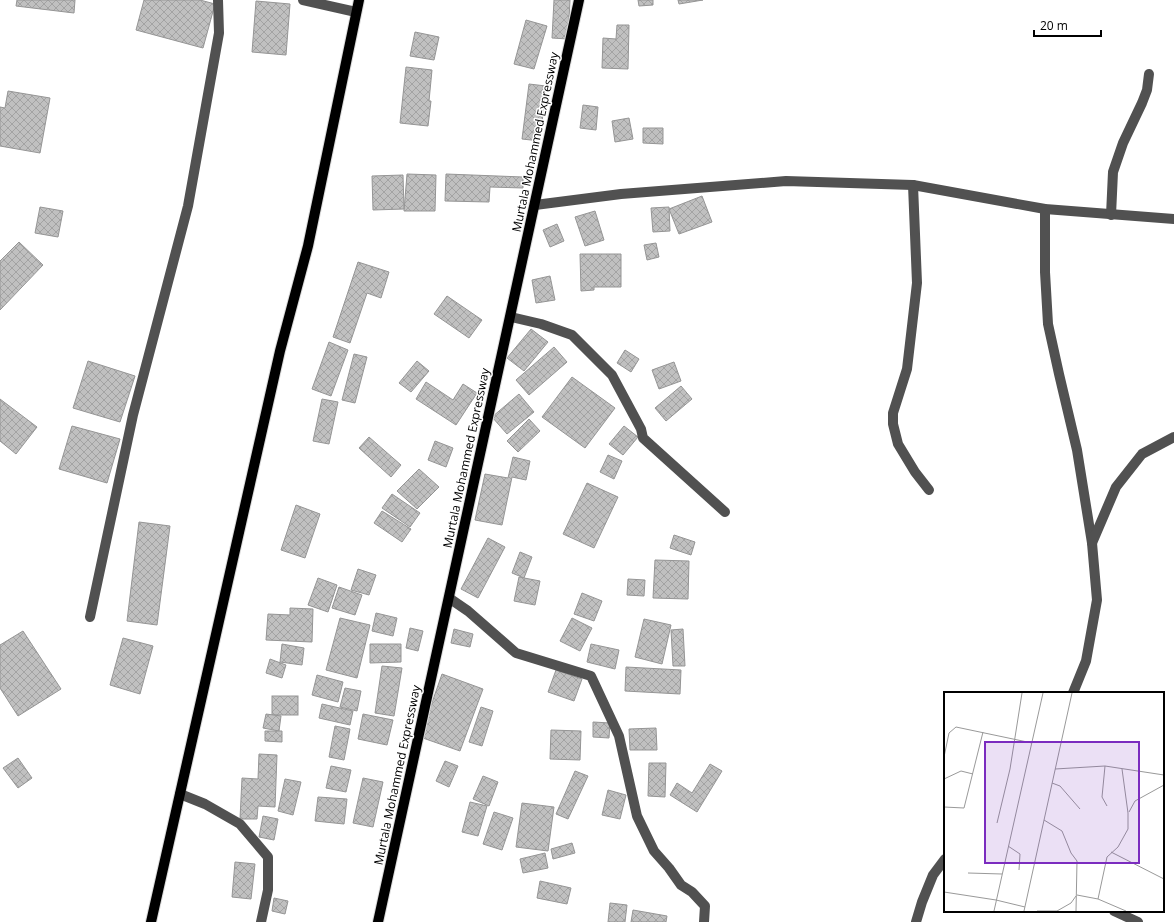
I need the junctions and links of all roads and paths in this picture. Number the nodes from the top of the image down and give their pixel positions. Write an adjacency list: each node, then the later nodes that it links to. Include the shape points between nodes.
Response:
1 (218, 0): 18 (street, via 219,33 188,206 133,415)
2 (303, 0): 5 (street)
3 (359, 0): 5 (main road)
4 (579, 0): 8 (main road, Murtala Mohammed Expressway)
5 (356, 12): 20 (main road, via 308,246 280,351)
6 (1149, 74): 10 (street, via 1147,90 1113,172)
7 (913, 186): 8 (street, via 786,181 621,194); 9 (street); 14 (street, via 917,283 907,369 893,413 893,424 898,444)
8 (535, 205): 12 (main road, Murtala Mohammed Expressway)
9 (1045, 209): 10 (street); 16 (street, via 1048,324 1078,450)
10 (1111, 215): 11 (street)
11 (1174, 219)
12 (510, 317): 15 (street, via 572,335 612,375 643,438); 17 (main road, Murtala Mohammed Expressway)
13 (1174, 437): 16 (street, via 1142,454 1116,487)
14 (929, 490)
15 (725, 512)
16 (1092, 543): 19 (street, via 1097,600 1086,661)
17 (449, 598): 25 (main road, Murtala Mohammed Expressway); 26 (street, via 468,611 516,653 591,676 620,736 637,816 654,851 681,885 705,906)
18 (90, 617)
19 (1073, 692)
20 (180, 794): 23 (main road); 24 (street, via 205,804 240,824 268,857 268,890)
21 (944, 859): 27 (street, via 933,875)
22 (1116, 912): 28 (street)
23 (151, 922)
24 (262, 922)
25 (378, 922)
26 (704, 922)
27 (916, 922)
28 (1138, 922)

